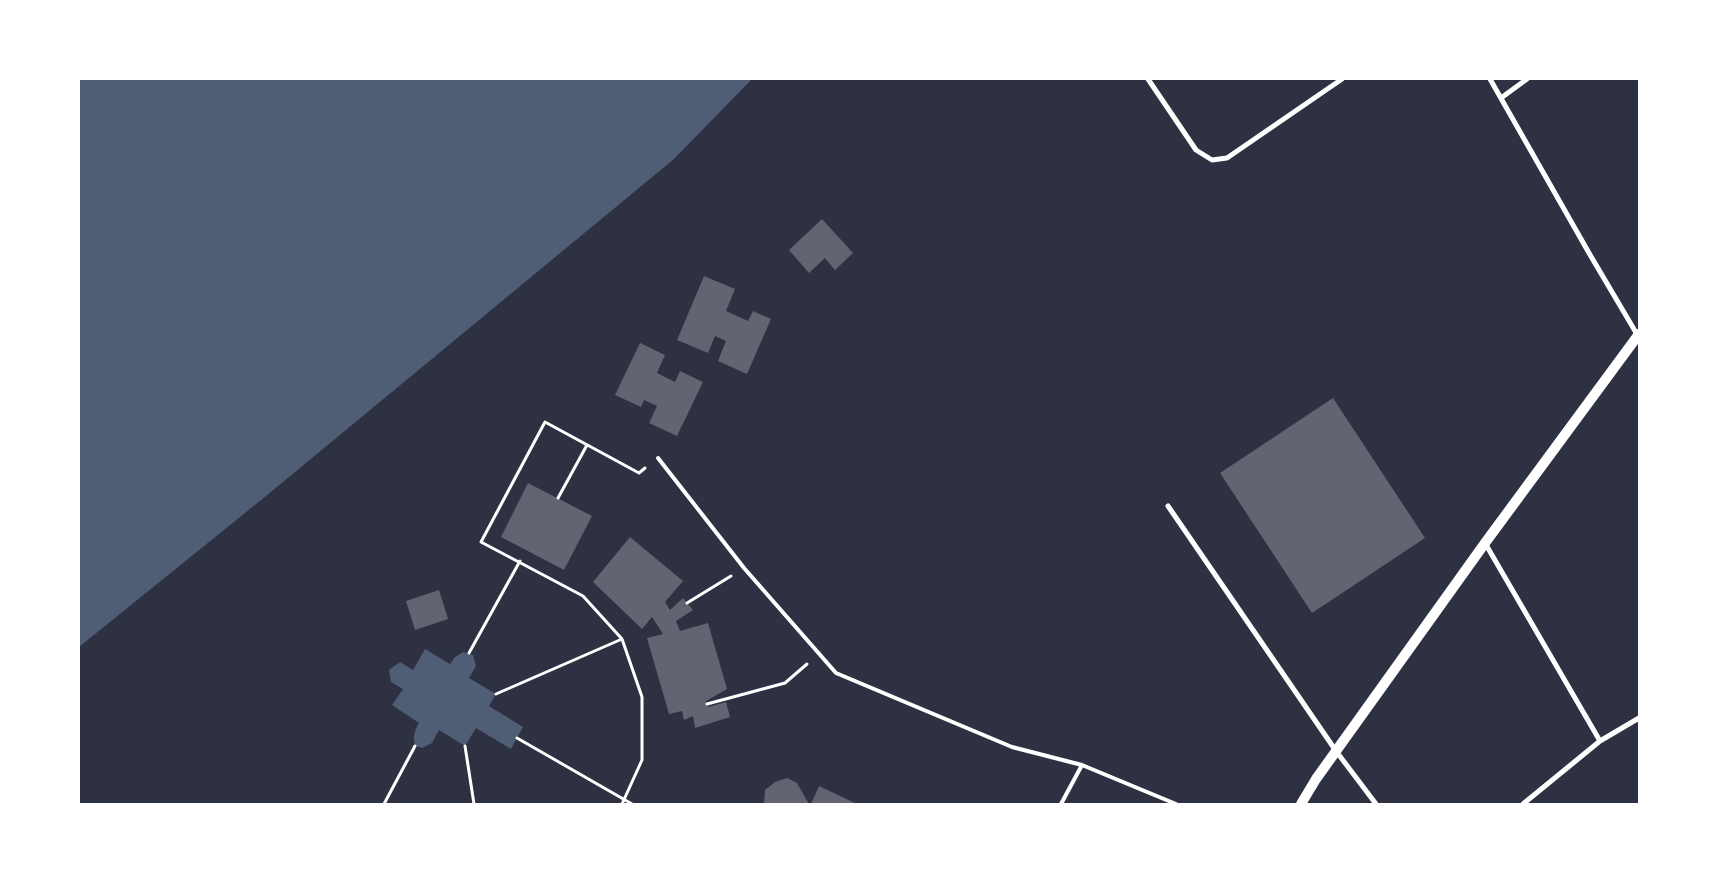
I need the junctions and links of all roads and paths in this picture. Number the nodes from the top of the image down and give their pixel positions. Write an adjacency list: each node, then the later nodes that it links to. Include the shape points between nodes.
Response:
1 (1148, 79): 2 (street, via 1196,150 1212,160 1227,158)
2 (1342, 79)
3 (1490, 79): 5 (street)
4 (1527, 79): 5 (street)
5 (1501, 98): 6 (street)
6 (1639, 335): 11 (main road)
7 (587, 445): 8 (path, via 639,473); 9 (path); 12 (path, via 545,422 482,542)
8 (658, 458): 13 (lane)
9 (558, 498)
10 (1168, 506): 25 (street)
11 (1485, 543): 22 (street); 25 (main road)
12 (520, 561): 15 (path, via 583,596); 16 (path)
13 (744, 568): 14 (path); 17 (lane)
14 (687, 603)
15 (622, 639): 18 (path); 27 (path, via 642,697 642,760)
16 (469, 653)
17 (818, 653): 19 (path, via 785,683); 26 (lane, via 836,673 845,677 1012,747)
18 (496, 694)
19 (707, 704)
20 (1639, 718): 22 (street)
21 (516, 738): 27 (path)
22 (1600, 741): 36 (street)
23 (415, 746): 28 (path)
24 (465, 746): 29 (path)
25 (1336, 751): 34 (main road); 35 (street)
26 (1082, 765): 32 (lane); 33 (lane)
27 (625, 800): 30 (path); 31 (path)
28 (384, 804)
29 (474, 804)
30 (622, 804)
31 (632, 804)
32 (1061, 804)
33 (1176, 804)
34 (1301, 804)
35 (1376, 804)
36 (1523, 804)

